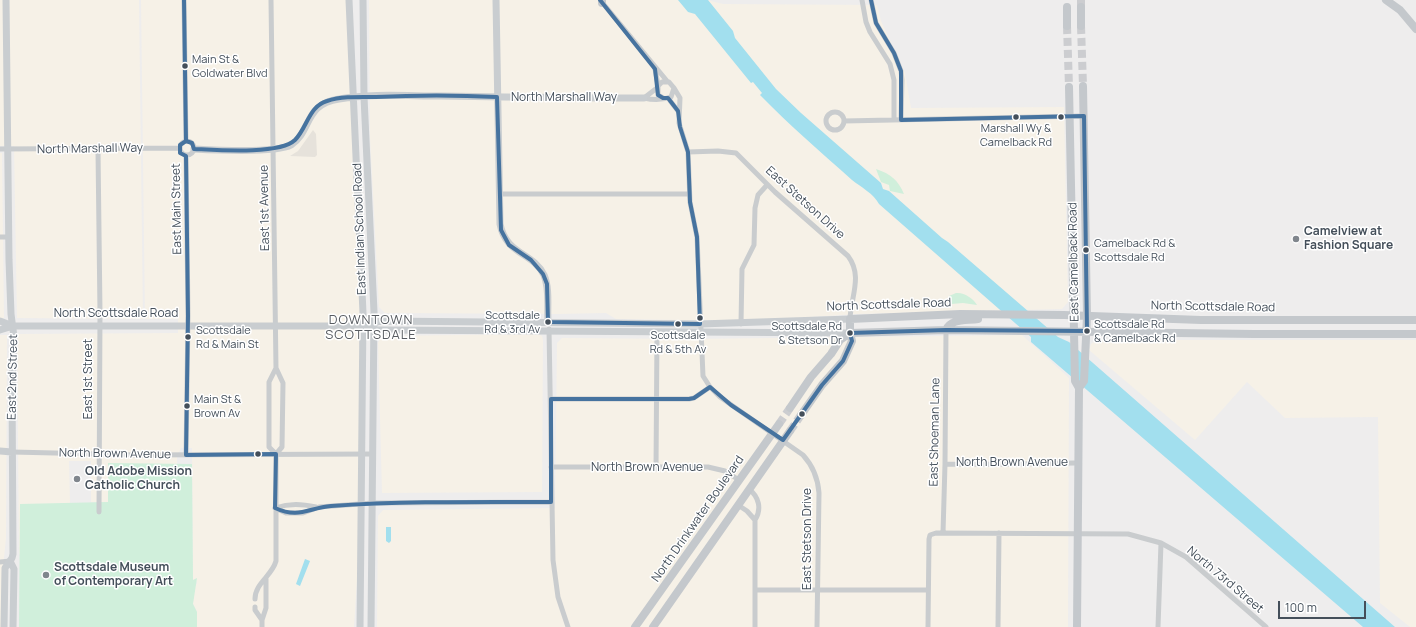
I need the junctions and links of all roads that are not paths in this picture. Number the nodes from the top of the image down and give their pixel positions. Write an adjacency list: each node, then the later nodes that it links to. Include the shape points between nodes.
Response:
1 (6, 0): 38 (main road, East 2nd Street)
2 (184, 0): 33 (street)
3 (272, 0): 37 (street, East 1st Avenue)
4 (349, 0): 24 (main road, East Indian School Road)
5 (363, 0): 22 (main road, East Indian School Road)
6 (496, 0): 23 (main road)
7 (862, 0): 30 (street, via 866,22 890,64 894,80)
8 (872, 0): 31 (street, via 876,23 899,65 902,80)
9 (1386, 0): 15 (main road, via 1400,10)
10 (602, 1): 16 (street)
11 (1067, 7): 13 (main road)
12 (1081, 7): 14 (main road)
13 (1067, 26)
14 (1081, 26)
15 (1416, 29)
16 (655, 69): 17 (street); 19 (street)
17 (667, 81): 19 (street); 21 (street)
18 (1083, 86): 29 (main road, East Camelback Road)
19 (658, 87): 25 (street); 26 (street, via 658,94)
20 (1069, 87): 28 (main road, East Camelback Road)
21 (674, 88): 26 (street, via 673,94); 27 (street, via 680,98)
22 (364, 97): 23 (main road, North Marshall Way); 24 (main road, North Marshall Way); 46 (main road, East Indian School Road)
23 (498, 97): 25 (main road, North Marshall Way); 43 (main road)
24 (354, 98): 37 (main road, North Marshall Way, via 324,102 315,110 292,144); 45 (main road, East Indian School Road)
25 (644, 98): 26 (street, North Marshall Way)
26 (666, 98): 27 (street)
27 (678, 111): 40 (street)
28 (1069, 116): 29 (street); 31 (street); 50 (main road, East Camelback Road)
29 (1084, 116): 51 (main road, East Camelback Road)
30 (894, 120): 31 (street); 32 (street)
31 (901, 120)
32 (844, 121)
33 (186, 141): 34 (street, via 181,143); 36 (street, via 192,143)
34 (179, 148): 39 (street, North Marshall Way); 41 (street)
35 (0, 149): 38 (street, North Marshall Way)
36 (194, 149): 37 (main road, North Marshall Way); 41 (street, via 192,154)
37 (274, 149): 59 (street, East 1st Avenue)
38 (8, 150): 39 (street, North Marshall Way); 48 (main road, East 2nd Street)
39 (98, 150): 61 (street, East 1st Street)
40 (688, 152): 42 (street, East Stetson Drive, via 736,153); 44 (street)
41 (186, 156): 62 (street, East Main Street)
42 (767, 184): 52 (street, East Stetson Drive, via 854,264 857,275); 58 (street, via 758,195 754,245 742,269)
43 (499, 194): 44 (street); 56 (main road, via 500,224 505,240 537,266 546,280)
44 (689, 194): 57 (street, via 697,237)
45 (360, 226): 46 (main road); 63 (main road, East Indian School Road)
46 (371, 226): 55 (main road, East Indian School Road)
47 (0, 237): 48 (street)
48 (9, 237): 60 (main road, East 2nd Street)
49 (990, 315): 50 (main road, North Scottsdale Road); 52 (main road, North Scottsdale Road); 66 (main road, via 954,322)
50 (1074, 315): 51 (main road, North Scottsdale Road); 73 (main road, East Camelback Road)
51 (1087, 316): 53 (main road, North Scottsdale Road, via 1201,320); 68 (main road, East Camelback Road)
52 (850, 319): 58 (main road, North Scottsdale Road); 71 (main road)
53 (1416, 320)
54 (0, 321): 60 (main road, North Scottsdale Road)
55 (374, 321): 56 (main road, North Scottsdale Road); 63 (main road, North Scottsdale Road); 65 (main road, East Indian School Road)
56 (548, 322): 57 (main road, North Scottsdale Road); 67 (street)
57 (700, 324): 58 (main road, North Scottsdale Road); 70 (street)
58 (741, 324)
59 (276, 325): 62 (main road, North Scottsdale Road); 63 (main road, North Scottsdale Road); 74 (street, East 1st Avenue)
60 (13, 326): 61 (main road, North Scottsdale Road); 64 (main road, North Scottsdale Road); 86 (main road, East 2nd Street)
61 (100, 326): 62 (main road, North Scottsdale Road); 87 (street, East 1st Street)
62 (188, 326): 91 (street, East Main Street)
63 (363, 326): 65 (main road, North Scottsdale Road); 89 (main road, East Indian School Road)
64 (0, 330)
65 (374, 330): 67 (main road, North Scottsdale Road); 90 (main road, East Indian School Road)
66 (946, 330): 71 (main road, North Scottsdale Road); 73 (main road, North Scottsdale Road, via 1053,331); 93 (street, East Shoeman Lane)
67 (549, 331): 69 (main road, North Scottsdale Road); 77 (street)
68 (1087, 331): 72 (main road, North Scottsdale Road); 73 (main road, North Scottsdale Road); 76 (main road, East Camelback Road, via 1084,381)
69 (657, 333): 70 (main road, North Scottsdale Road); 78 (street)
70 (701, 333): 71 (main road, North Scottsdale Road); 75 (street, via 702,370)
71 (850, 333): 79 (main road, via 840,340); 80 (main road, via 852,341 843,361)
72 (1416, 334)
73 (1074, 335): 76 (main road, East Camelback Road, via 1074,381)
74 (276, 368): 88 (street, East 1st Avenue, via 283,383 282,447); 88 (street, East 1st Avenue, via 269,382 269,447)
75 (710, 387): 78 (street, via 694,398); 83 (street, East Stetson Drive, via 720,397)
76 (1079, 388): 92 (main road, East Camelback Road)
77 (551, 399): 78 (street); 94 (street)
78 (657, 399): 95 (street)
79 (790, 408)
80 (801, 415)
81 (779, 424): 83 (main road, North Drinkwater Boulevard)
82 (790, 431): 84 (main road, North Drinkwater Boulevard)
83 (773, 433): 84 (street, East Stetson Drive); 96 (main road, North Drinkwater Boulevard)
84 (783, 440): 97 (main road, North Drinkwater Boulevard); 115 (street, East Stetson Drive, via 808,461 818,484)
85 (0, 451): 86 (main road, North Brown Avenue)
86 (12, 452): 87 (street, North Brown Avenue); 110 (main road, East 2nd Street)
87 (100, 454): 91 (street, North Brown Avenue); 104 (street, East 1st Street)
88 (276, 454): 89 (street, North Brown Avenue); 91 (street, North Brown Avenue); 102 (street, East 1st Avenue)
89 (361, 454): 90 (street, North Brown Avenue); 100 (main road, East Indian School Road)
90 (373, 454): 99 (main road, East Indian School Road)
91 (186, 455)
92 (1078, 463): 93 (street, North Brown Avenue, via 996,466); 108 (main road, East Camelback Road)
93 (946, 464): 106 (street, East Shoeman Lane)
94 (551, 467): 95 (street, North Brown Avenue); 98 (street)
95 (656, 468): 96 (street, North Brown Avenue, via 717,468)
96 (739, 480): 125 (main road, North Drinkwater Boulevard)
97 (749, 490): 101 (main road, North Drinkwater Boulevard); 105 (street, via 758,498 758,515)
98 (551, 502): 99 (street); 124 (street, via 554,570 558,597)
99 (373, 503): 100 (street); 123 (main road, East Indian School Road)
100 (361, 504): 103 (street); 122 (main road, East Indian School Road)
101 (738, 505): 105 (street, via 747,510); 126 (main road, North Drinkwater Boulevard)
102 (275, 508): 103 (street, via 287,504 304,504); 103 (street, via 286,513 303,513); 112 (street, East 1st Avenue, via 276,561)
103 (317, 508)
104 (99, 512)
105 (755, 520): 113 (street)
106 (943, 533): 107 (street, North 73rd Street); 114 (street, North 73rd Street, via 930,535)
107 (998, 533): 108 (street, North 73rd Street); 130 (street)
108 (1078, 534): 109 (street, North 73rd Street, via 1128,534); 131 (main road, East Camelback Road)
109 (1161, 543): 132 (street); 133 (street, North 73rd Street, via 1186,557)
110 (10, 561): 111 (street); 119 (main road, East 2nd Street, via 5,568); 120 (main road, East 2nd Street, via 14,569)
111 (0, 562)
112 (266, 579): 116 (street, East 1st Avenue, via 255,591); 118 (street, East 1st Avenue, via 266,608)
113 (756, 590): 115 (street); 127 (street)
114 (928, 590): 115 (street); 129 (street)
115 (817, 591): 128 (street, East Stetson Drive)
116 (255, 599)
117 (255, 607): 118 (street, East 1st Avenue)
118 (262, 620): 121 (street, East 1st Avenue)
119 (4, 627)
120 (14, 627)
121 (262, 627)
122 (360, 627)
123 (371, 627)
124 (568, 627)
125 (635, 627)
126 (653, 627)
127 (755, 627)
128 (817, 627)
129 (928, 627)
130 (998, 627)
131 (1076, 627)
132 (1158, 627)
133 (1266, 627)

